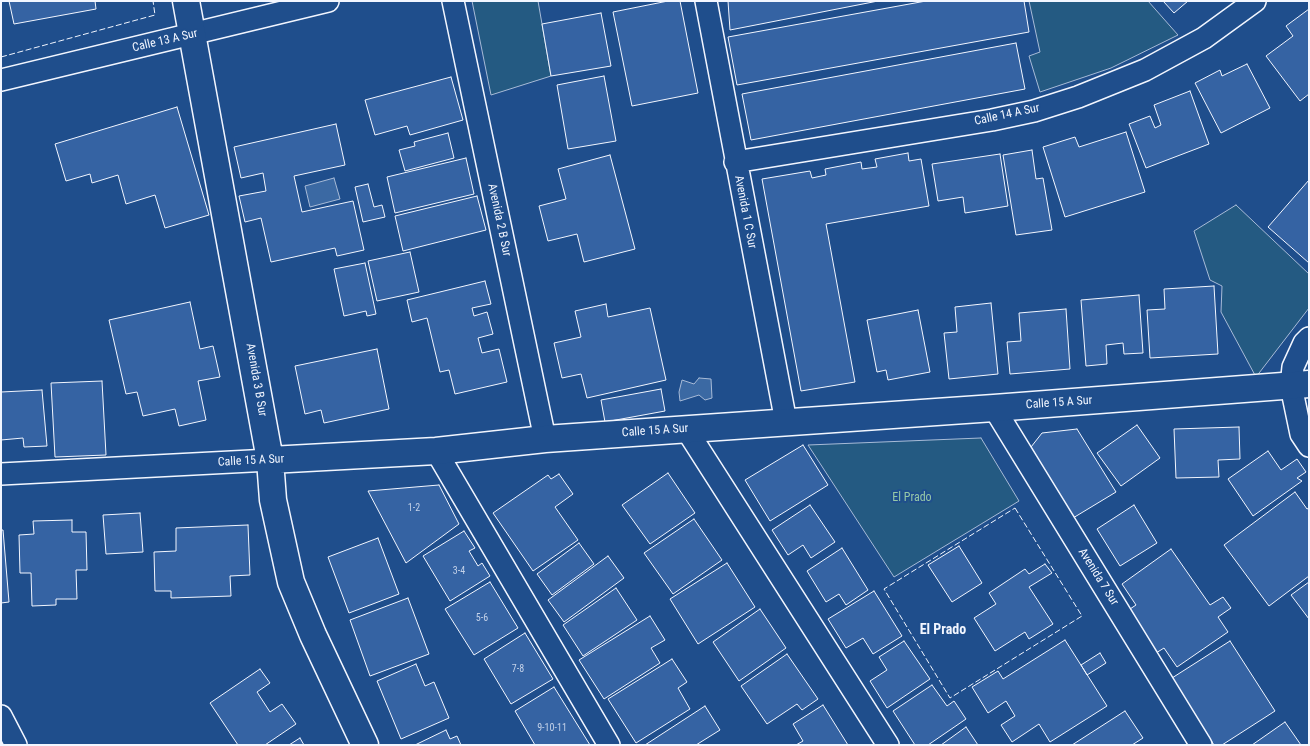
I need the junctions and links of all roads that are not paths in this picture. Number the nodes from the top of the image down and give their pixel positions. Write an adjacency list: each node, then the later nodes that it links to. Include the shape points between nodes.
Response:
1 (186, 1): 6 (street, Avenida 3 B Sur)
2 (328, 1): 6 (street, Calle 13 A Sur)
3 (453, 1): 14 (street, Avenida 2 B Sur)
4 (706, 1): 8 (street, Avenida 1 C Sur)
5 (1255, 1): 8 (street, Calle 14 A Sur, via 1204,38 1144,70 1078,97 992,120)
6 (192, 35): 7 (street, Calle 13 A Sur); 17 (street, Avenida 3 B Sur)
7 (1, 80)
8 (736, 162): 12 (street, Avenida 1 C Sur)
9 (1309, 338): 10 (street, via 1293,367)
10 (1300, 385): 11 (street, Calle 15 A Sur); 15 (street, via 1301,434)
11 (994, 408): 12 (street, Calle 15 A Sur); 24 (street, Avenida 7 Sur)
12 (786, 422): 13 (street, Calle 15 A Sur)
13 (686, 429): 14 (street, Calle 15 A Sur); 23 (street)
14 (545, 439): 16 (street, Calle 15 A Sur)
15 (1309, 446)
16 (436, 451): 17 (street, Calle 15 A Sur); 22 (street)
17 (270, 460): 18 (street, Calle 15 A Sur); 21 (street, Avenida 3 B Sur, via 273,500 291,582)
18 (1, 474)
19 (1, 716): 20 (street)
20 (16, 745)
21 (365, 745)
22 (609, 745)
23 (888, 745)
24 (1201, 745)

